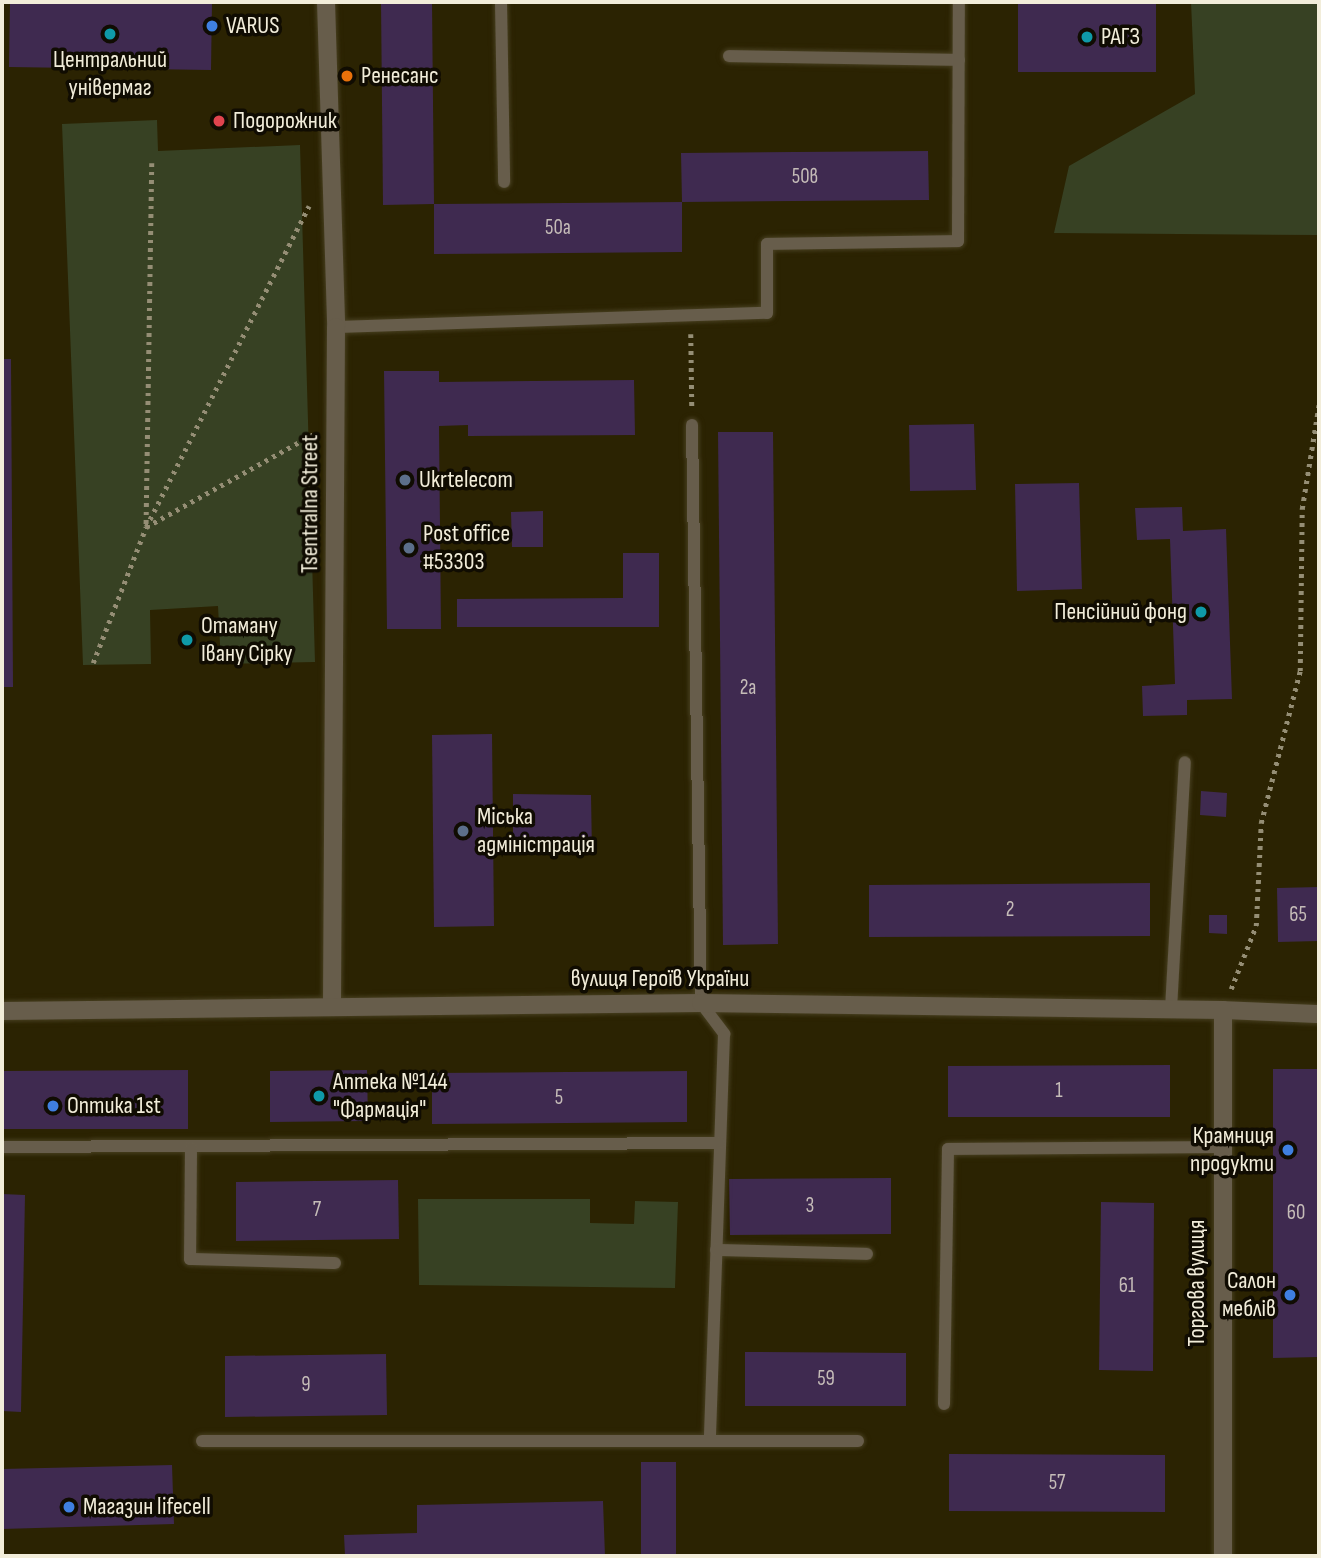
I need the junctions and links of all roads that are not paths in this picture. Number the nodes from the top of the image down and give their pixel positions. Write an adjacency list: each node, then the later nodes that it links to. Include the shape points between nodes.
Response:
1 (326, 2): 7 (street, Tsentralna Street)
2 (501, 2): 6 (lane)
3 (959, 2): 5 (lane)
4 (729, 57): 5 (lane)
5 (959, 60): 7 (lane, via 958,241 768,244 767,313)
6 (504, 182)
7 (336, 327): 11 (street, Tsentralna Street)
8 (692, 425): 10 (lane)
9 (1185, 762): 12 (lane)
10 (701, 1003): 11 (street, вулиця Героїв України); 12 (street, вулиця Героїв України); 16 (lane, via 724,1034)
11 (332, 1007): 14 (street, вулиця Героїв України)
12 (1171, 1009): 13 (street, вулиця Героїв України)
13 (1223, 1010): 15 (street, вулиця Героїв України); 18 (street, Торгова вулиця)
14 (2, 1011)
15 (1319, 1014)
16 (719, 1143): 19 (lane); 20 (lane)
17 (2, 1147): 19 (lane)
18 (1221, 1147): 23 (lane, via 948,1149); 27 (street, Торгова вулиця)
19 (191, 1148): 22 (lane, via 190,1259)
20 (716, 1250): 21 (lane); 24 (lane)
21 (867, 1254)
22 (335, 1263)
23 (944, 1404)
24 (710, 1438): 25 (lane); 26 (lane)
25 (202, 1441)
26 (858, 1441)
27 (1223, 1556)

